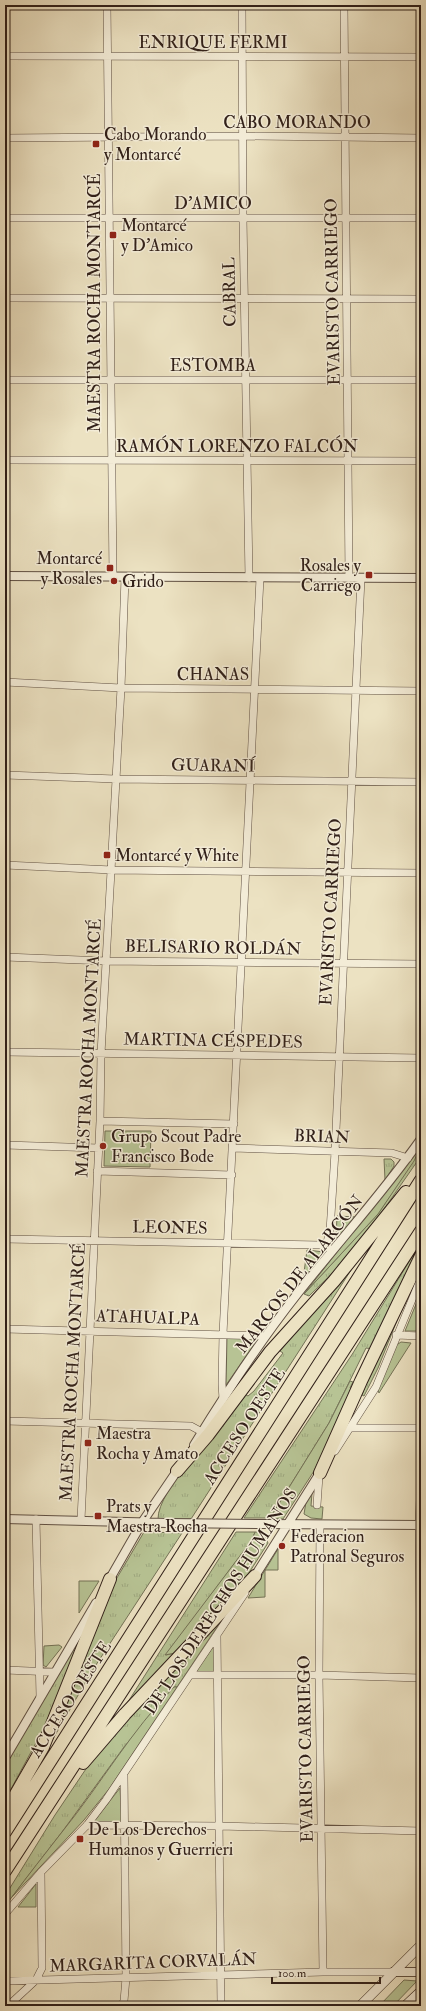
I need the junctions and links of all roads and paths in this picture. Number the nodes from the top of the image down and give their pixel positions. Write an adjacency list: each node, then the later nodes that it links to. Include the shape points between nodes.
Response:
1 (107, 5): 6 (street, MAESTRA ROCHA MONTARCÉ)
2 (242, 5): 7 (street, CABRAL)
3 (344, 5): 5 (street, EVARISTO CARRIEGO)
4 (5, 56): 6 (street, ENRIQUE FERMI)
5 (346, 56): 7 (street, ENRIQUE FERMI); 8 (street, ENRIQUE FERMI); 10 (street, EVARISTO CARRIEGO)
6 (108, 57): 7 (street, ENRIQUE FERMI); 12 (street, MAESTRA ROCHA MONTARCÉ)
7 (243, 57): 9 (street, CABRAL)
8 (421, 57)
9 (244, 136): 10 (street, CABO MORANDO); 12 (street, CABO MORANDO); 15 (street, CABRAL)
10 (345, 137): 13 (street, CABO MORANDO); 16 (street, EVARISTO CARRIEGO)
11 (5, 138): 12 (street, CABO MORANDO)
12 (107, 138): 18 (street, MAESTRA ROCHA MONTARCÉ)
13 (421, 138)
14 (5, 218): 18 (street, D'AMICO)
15 (243, 218): 16 (street, D'AMICO); 18 (street, D'AMICO); 20 (street, CABRAL)
16 (346, 218): 17 (street, D'AMICO); 22 (street, EVARISTO CARRIEGO)
17 (421, 218)
18 (109, 219): 21 (street, MAESTRA ROCHA MONTARCÉ)
19 (5, 298): 21 (street)
20 (244, 298): 21 (street); 22 (street); 24 (street, CABRAL)
21 (110, 299): 26 (street, MAESTRA ROCHA MONTARCÉ)
22 (347, 299): 23 (street); 27 (street, EVARISTO CARRIEGO)
23 (421, 299)
24 (246, 379): 26 (street, ESTOMBA); 27 (street, ESTOMBA); 30 (street, CABRAL)
25 (5, 380): 26 (street, ESTOMBA)
26 (111, 380): 32 (street, MAESTRA ROCHA MONTARCÉ)
27 (348, 380): 28 (street, ESTOMBA); 31 (street, EVARISTO CARRIEGO)
28 (421, 380)
29 (5, 460): 32 (street, RAMÓN LORENZO FALCÓN)
30 (247, 460): 31 (street, RAMÓN LORENZO FALCÓN); 32 (street, RAMÓN LORENZO FALCÓN); 37 (street, CABRAL)
31 (349, 460): 33 (street, RAMÓN LORENZO FALCÓN); 39 (street, EVARISTO CARRIEGO)
32 (111, 461): 35 (street, MAESTRA ROCHA MONTARCÉ)
33 (421, 461)
34 (5, 576): 35 (street)
35 (113, 578): 36 (street)
36 (124, 578): 37 (street); 43 (street, MAESTRA ROCHA MONTARCÉ)
37 (249, 578): 38 (street)
38 (260, 578): 39 (street); 44 (street)
39 (349, 578): 40 (street)
40 (361, 578): 41 (street); 45 (street, EVARISTO CARRIEGO)
41 (421, 578)
42 (5, 682): 43 (street, CHANAS)
43 (121, 688): 44 (street, CHANAS); 48 (street, MAESTRA ROCHA MONTARCÉ)
44 (255, 689): 45 (street, CHANAS); 49 (street)
45 (356, 690): 46 (street, CHANAS); 50 (street, EVARISTO CARRIEGO)
46 (421, 691)
47 (5, 775): 48 (street, GUARANÍ)
48 (116, 779): 49 (street, GUARANÍ); 53 (street, MAESTRA ROCHA MONTARCÉ)
49 (250, 780): 50 (street, GUARANÍ); 54 (street)
50 (352, 782): 51 (street, GUARANÍ); 55 (street, EVARISTO CARRIEGO)
51 (421, 782)
52 (5, 865): 53 (street)
53 (112, 870): 54 (street); 58 (street, MAESTRA ROCHA MONTARCÉ)
54 (246, 871): 55 (street); 59 (street)
55 (347, 871): 56 (street); 60 (street, EVARISTO CARRIEGO)
56 (421, 873)
57 (5, 957): 58 (street, BELISARIO ROLDÁN)
58 (106, 961): 59 (street, BELISARIO ROLDÁN); 63 (street, MAESTRA ROCHA MONTARCÉ)
59 (241, 963): 60 (street, BELISARIO ROLDÁN); 64 (street)
60 (343, 963): 61 (street, BELISARIO ROLDÁN); 65 (street, EVARISTO CARRIEGO)
61 (421, 964)
62 (5, 1052): 63 (street, MARTINA CÉSPEDES)
63 (101, 1054): 64 (street, MARTINA CÉSPEDES); 67 (street, MAESTRA ROCHA MONTARCÉ)
64 (237, 1056): 65 (street, MARTINA CÉSPEDES); 68 (street)
65 (338, 1057): 66 (street, MARTINA CÉSPEDES); 73 (street, EVARISTO CARRIEGO)
66 (421, 1058)
67 (100, 1121): 68 (street); 71 (street, MAESTRA ROCHA MONTARCÉ)
68 (234, 1124): 72 (street)
69 (421, 1140): 74 (street, MARCOS DE ALARCÓN)
70 (5, 1145): 71 (street)
71 (99, 1148): 75 (street, MAESTRA ROCHA MONTARCÉ)
72 (234, 1148): 73 (street, BRIAN); 76 (street)
73 (335, 1152): 74 (street, BRIAN, via 392,1153); 83 (street, EVARISTO CARRIEGO)
74 (408, 1158): 83 (street, MARCOS DE ALARCÓN, via 380,1195)
75 (97, 1171): 76 (street); 81 (street, MAESTRA ROCHA MONTARCÉ)
76 (232, 1175): 82 (street)
77 (421, 1175): 98 (highway, via 339,1275 270,1352 208,1435)
78 (421, 1180): 130 (highway, ACCESO OESTE)
79 (421, 1231): 124 (highway)
80 (5, 1239): 81 (street, LEONES)
81 (93, 1241): 82 (street, LEONES); 87 (street, MAESTRA ROCHA MONTARCÉ)
82 (228, 1242): 83 (street, LEONES); 88 (street)
83 (330, 1248): 90 (street, MARCOS DE ALARCÓN)
84 (421, 1256): 99 (highway, via 360,1381)
85 (421, 1278): 89 (street, DE LOS DERECHOS HUMANOS)
86 (5, 1329): 87 (street, ATAHUALPA)
87 (89, 1330): 88 (street, ATAHUALPA); 94 (street, MAESTRA ROCHA MONTARCÉ)
88 (223, 1334): 90 (street, ATAHUALPA); 92 (street)
89 (396, 1335): 91 (street); 95 (street, DE LOS DERECHOS HUMANOS, via 376,1387)
90 (265, 1336): 92 (street, MARCOS DE ALARCÓN)
91 (421, 1336)
92 (224, 1399): 97 (street, MARCOS DE ALARCÓN)
93 (5, 1421): 94 (street)
94 (85, 1423): 97 (street, via 191,1426); 104 (street, MAESTRA ROCHA MONTARCÉ)
95 (350, 1428): 96 (street); 99 (street, DE LOS DERECHOS HUMANOS)
96 (421, 1428)
97 (202, 1432): 98 (street, MARCOS DE ALARCÓN)
98 (177, 1471): 105 (street, MARCOS DE ALARCÓN)
99 (319, 1475): 101 (street); 106 (street, DE LOS DERECHOS HUMANOS)
100 (421, 1475): 108 (street)
101 (317, 1505)
102 (5, 1519): 103 (street)
103 (36, 1520): 104 (street); 113 (street)
104 (81, 1520): 105 (street)
105 (143, 1521): 106 (street, bridge); 110 (street, MARCOS DE ALARCÓN)
106 (287, 1525): 107 (street); 109 (street, DE LOS DERECHOS HUMANOS)
107 (320, 1525): 108 (street); 117 (street, EVARISTO CARRIEGO)
108 (420, 1525): 118 (street)
109 (255, 1576): 111 (street, DE LOS DERECHOS HUMANOS); 124 (highway, via 125,1714)
110 (110, 1579): 114 (street, MARCOS DE ALARCÓN); 123 (highway, via 43,1747)
111 (217, 1636): 115 (street, DE LOS DERECHOS HUMANOS); 116 (street)
112 (5, 1670): 113 (street)
113 (38, 1671): 114 (street); 119 (street)
114 (55, 1672): 119 (street, MARCOS DE ALARCÓN)
115 (191, 1675): 116 (street); 122 (street, DE LOS DERECHOS HUMANOS)
116 (218, 1675): 117 (street); 127 (street)
117 (319, 1675): 118 (street); 128 (street, EVARISTO CARRIEGO)
118 (421, 1678): 120 (street)
119 (40, 1697): 121 (street, MARCOS DE ALARCÓN)
120 (421, 1700)
121 (5, 1758)
122 (124, 1774): 125 (street); 126 (street, DE LOS DERECHOS HUMANOS)
123 (5, 1813)
124 (41, 1816): 131 (highway)
125 (125, 1825): 126 (street); 127 (street); 139 (street)
126 (87, 1826): 132 (street, DE LOS DERECHOS HUMANOS)
127 (220, 1826): 128 (street); 138 (street)
128 (321, 1829): 129 (street); 135 (street, EVARISTO CARRIEGO)
129 (421, 1831)
130 (5, 1832)
131 (5, 1871)
132 (41, 1872): 133 (street, DE LOS DERECHOS HUMANOS); 140 (street, via 42,1968)
133 (5, 1914)
134 (421, 1945): 136 (main road)
135 (323, 1972): 136 (street, MARGARITA CORVALÁN); 138 (street, MARGARITA CORVALÁN)
136 (393, 1972): 137 (street, MARGARITA CORVALÁN); 146 (main road)
137 (421, 1972)
138 (221, 1975): 139 (street, MARGARITA CORVALÁN); 145 (street)
139 (126, 1978): 140 (street, MARGARITA CORVALÁN); 144 (street, via 124,2001)
140 (36, 1980): 141 (street, MARGARITA CORVALÁN); 143 (street)
141 (5, 1981)
142 (421, 1991): 147 (main road)
143 (8, 2006)
144 (121, 2006)
145 (222, 2006)
146 (360, 2006)
147 (405, 2006)

